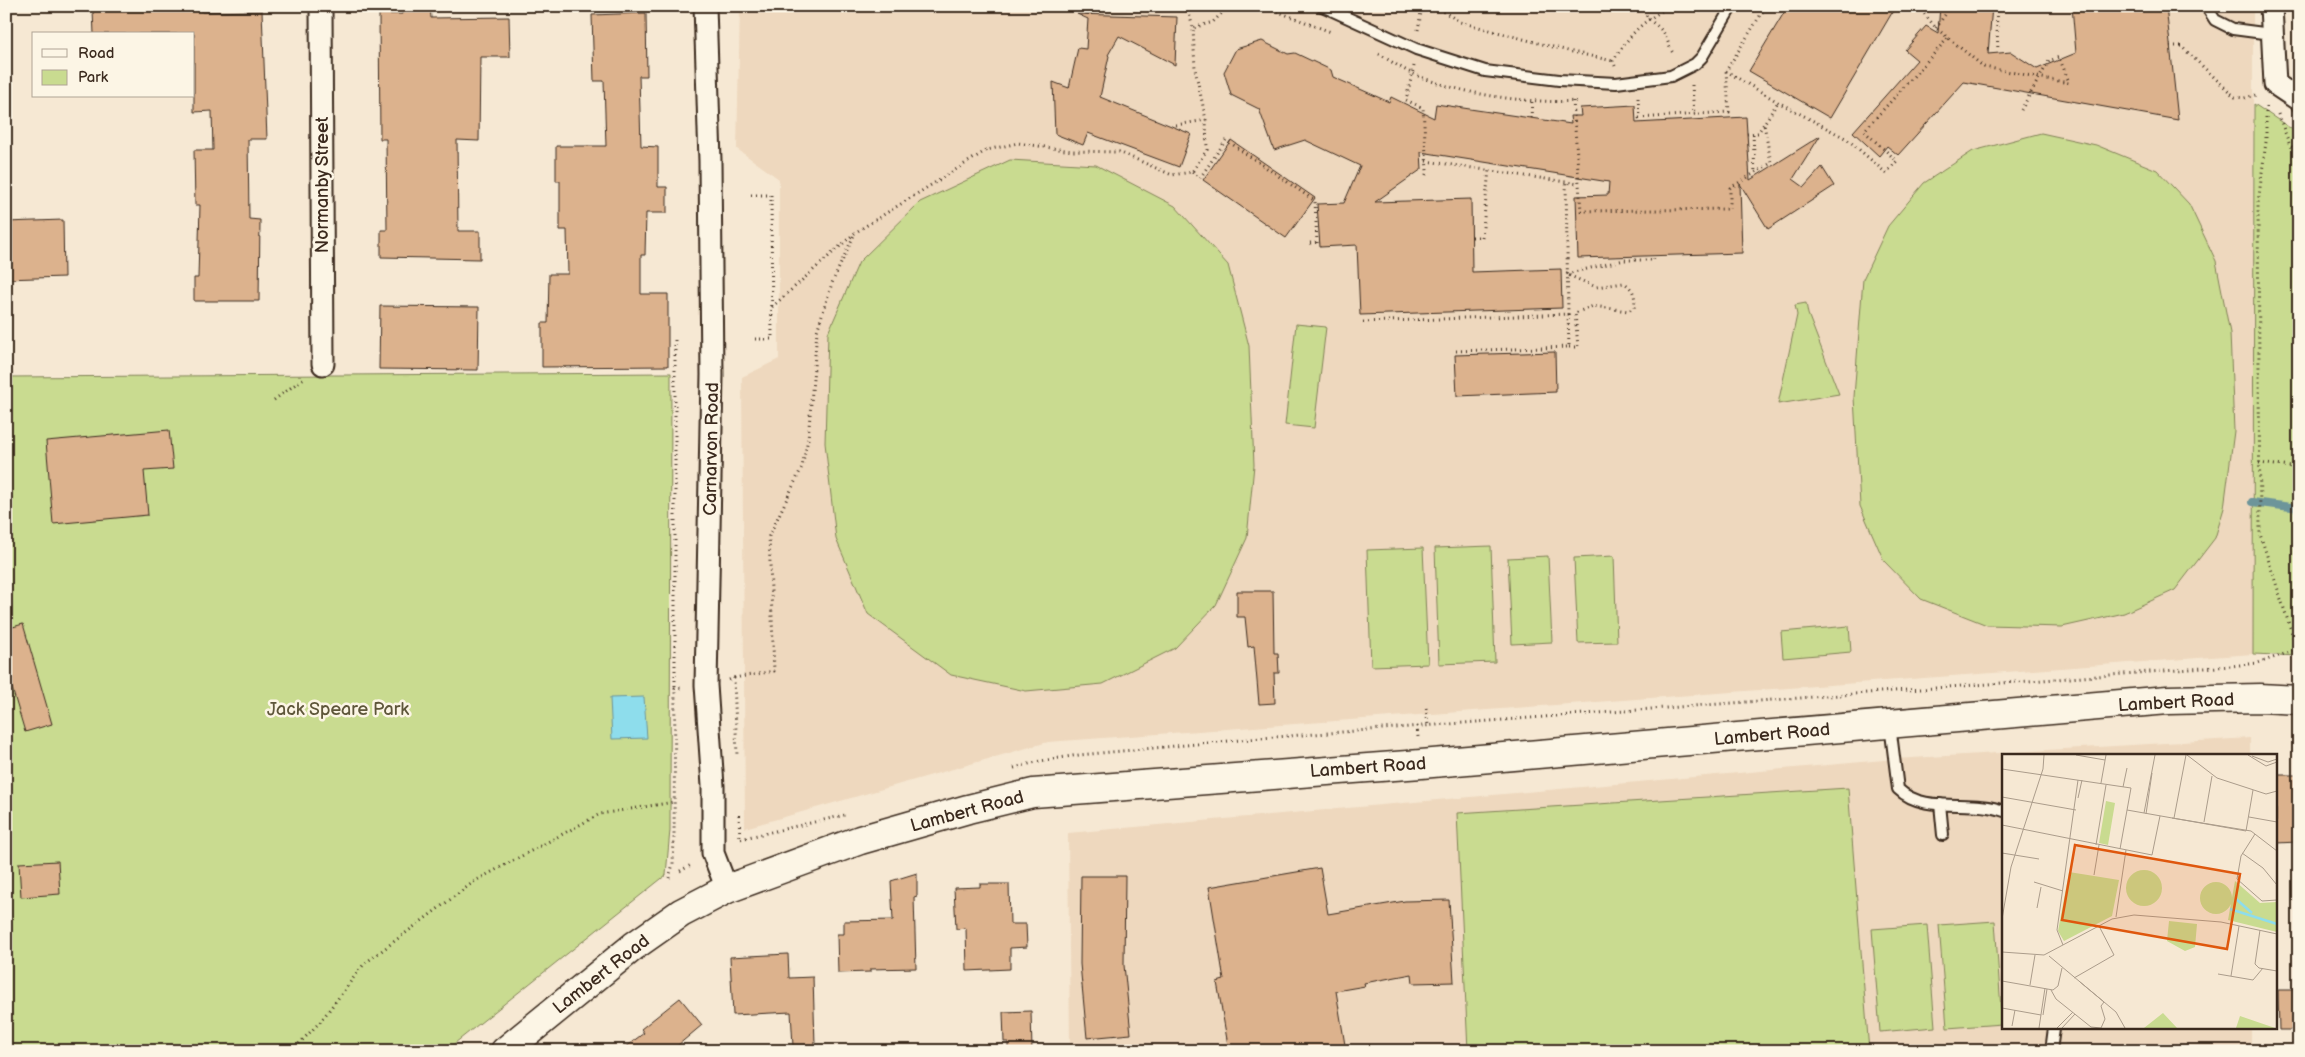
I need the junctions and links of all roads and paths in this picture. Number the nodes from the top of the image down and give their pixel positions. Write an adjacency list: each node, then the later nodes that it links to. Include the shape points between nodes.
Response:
1 (321, 6): 66 (street, Normanby Street)
2 (705, 6): 88 (street, Carnarvon Road, via 712,375 706,685 714,786 713,853)
3 (1187, 6): 18 (path)
4 (1229, 6): 18 (path, via 1213,22)
5 (1322, 6): 10 (lane, via 1416,49 1485,71 1616,83 1671,76 1695,64)
6 (1422, 6): 20 (path)
7 (1435, 6): 17 (path, via 1460,22 1568,52 1613,60 1626,40)
8 (1642, 6): 17 (path)
9 (1671, 6): 17 (path)
10 (1732, 6)
11 (1766, 6): 27 (path)
12 (1918, 6): 19 (path)
13 (1947, 6): 19 (path, via 1947,12)
14 (1996, 6): 24 (path)
15 (2206, 6): 21 (lane, via 2215,20 2233,29)
16 (2271, 6): 21 (street)
17 (1647, 19): 25 (path, via 1664,32 1669,49)
18 (1193, 28): 40 (path, via 1195,69)
19 (1936, 28): 22 (path)
20 (1418, 29)
21 (2271, 34): 29 (street)
22 (1948, 38): 34 (path, via 1864,131 1897,161 1886,173 1847,139); 37 (path, via 1984,67 2012,72 2022,74 2031,76 2041,78 2060,81 2069,83 2059,57 2049,60 2045,69 2041,74 2038,79 2028,96)
23 (2170, 46): 29 (path, via 2181,46 2235,97 2244,98)
24 (1998, 51)
25 (1675, 56)
26 (1414, 65): 46 (path, via 1406,100 1423,108)
27 (1726, 71): 34 (path); 38 (path, via 1728,112)
28 (1692, 80): 38 (path)
29 (2267, 89): 32 (street)
30 (1638, 98): 38 (path, via 1639,118)
31 (1532, 100): 39 (path)
32 (2299, 100)
33 (1573, 101): 52 (path)
34 (1778, 102): 41 (path)
35 (2271, 105): 68 (path, via 2266,101 2266,142 2258,203)
36 (2276, 109): 45 (path, via 2289,143)
37 (2020, 110)
38 (1694, 115)
39 (1531, 118)
40 (1206, 120): 42 (path); 48 (path, via 1207,150)
41 (1764, 124): 44 (path, via 1758,133); 49 (path, via 1771,163)
42 (1176, 125)
43 (1747, 134): 44 (path)
44 (1753, 134): 49 (path)
45 (2299, 157)
46 (1426, 161): 47 (path); 50 (path)
47 (1489, 170): 51 (path); 55 (path, via 1482,237)
48 (1192, 172): 54 (path, via 1172,175 1119,152 1072,151 1018,143 987,150); 56 (path, via 1200,178 1226,140 1315,201 1319,242)
49 (1755, 173): 52 (path, via 1730,188 1730,209 1581,211)
50 (1425, 178)
51 (1566, 182): 52 (path); 58 (path)
52 (1579, 184)
53 (750, 195): 59 (path, via 771,195)
54 (856, 232): 59 (path); 71 (path, via 832,283 818,331 808,440 802,467 769,536 774,671)
55 (1472, 237)
56 (1310, 242)
57 (1654, 256): 58 (path, via 1654,260 1624,260)
58 (1566, 274): 60 (path); 64 (path, via 1596,287 1624,283 1634,294 1635,302 1634,308 1628,311 1593,306 1575,313 1578,347)
59 (772, 307): 62 (path, via 772,339)
60 (1568, 314): 61 (path); 64 (path)
61 (1363, 322)
62 (751, 339)
63 (675, 340): 72 (path)
64 (1569, 347): 65 (path)
65 (1456, 351)
66 (317, 369): 67 (path)
67 (274, 400)
68 (2259, 463): 69 (path); 70 (path, via 2260,534)
69 (2299, 468)
70 (2298, 649): 77 (path, via 2258,663 2231,666)
71 (734, 678)
72 (675, 688): 73 (path); 81 (path)
73 (688, 688)
74 (2299, 700): 76 (main road, Lambert Road, via 2168,700)
75 (1426, 708): 77 (path)
76 (1890, 724): 82 (lane, via 1898,789 1907,798); 88 (main road, Lambert Road, via 1033,793 860,840)
77 (1428, 725): 78 (path)
78 (1417, 726): 79 (path); 80 (path, via 1079,754 1040,760)
79 (1418, 737)
80 (1005, 771)
81 (674, 802): 87 (path, via 673,864); 91 (path, via 600,814 475,881 364,964 320,1022)
82 (1940, 804): 83 (lane); 85 (lane)
83 (2002, 811)
84 (851, 814): 86 (path)
85 (1943, 835)
86 (740, 839)
87 (669, 878)
88 (727, 889): 90 (main road, Lambert Road, via 681,913 634,946)
89 (2054, 1030): 92 (lane)
90 (512, 1048)
91 (292, 1051)
92 (2051, 1051)

